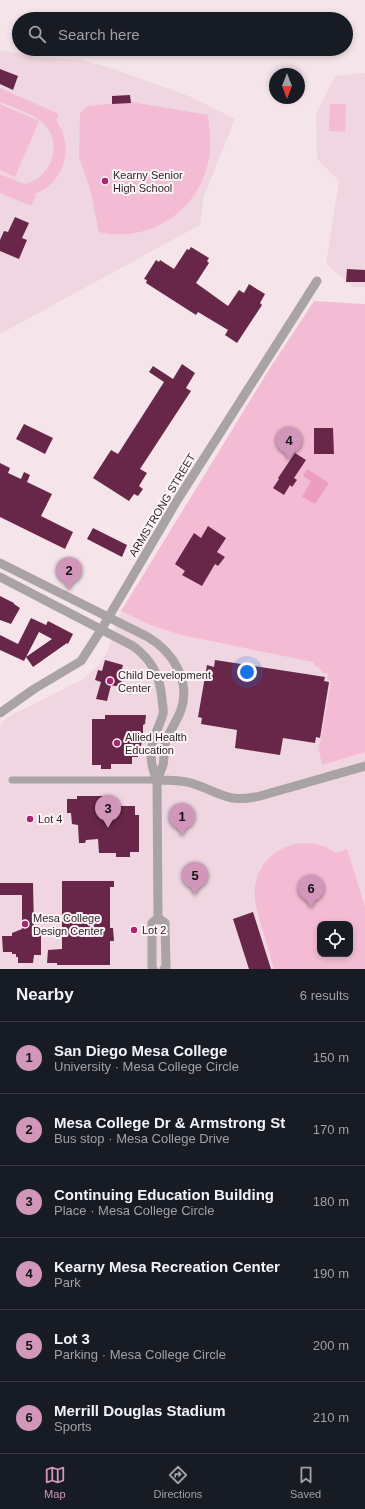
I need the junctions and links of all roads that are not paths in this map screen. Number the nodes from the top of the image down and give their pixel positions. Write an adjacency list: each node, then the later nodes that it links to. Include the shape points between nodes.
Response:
1 (317, 281): 4 (street, ARMSTRONG STREET, via 178,499)
2 (0, 563): 4 (street)
3 (0, 578): 5 (street)
4 (108, 617): 5 (street, ARMSTRONG STREET); 9 (street, via 163,647 179,670 183,697 181,709 165,743 163,765)
5 (101, 630): 6 (street, ARMSTRONG STREET, via 80,661); 9 (street, via 134,646 154,666 157,674 163,711 151,756)
6 (0, 713)
7 (365, 766): 9 (street, via 242,799 223,796 186,782)
8 (12, 780): 9 (street)
9 (157, 780): 10 (street)
10 (158, 918): 11 (street, via 152,924); 12 (street, via 165,923)
11 (153, 969)
12 (164, 969)

